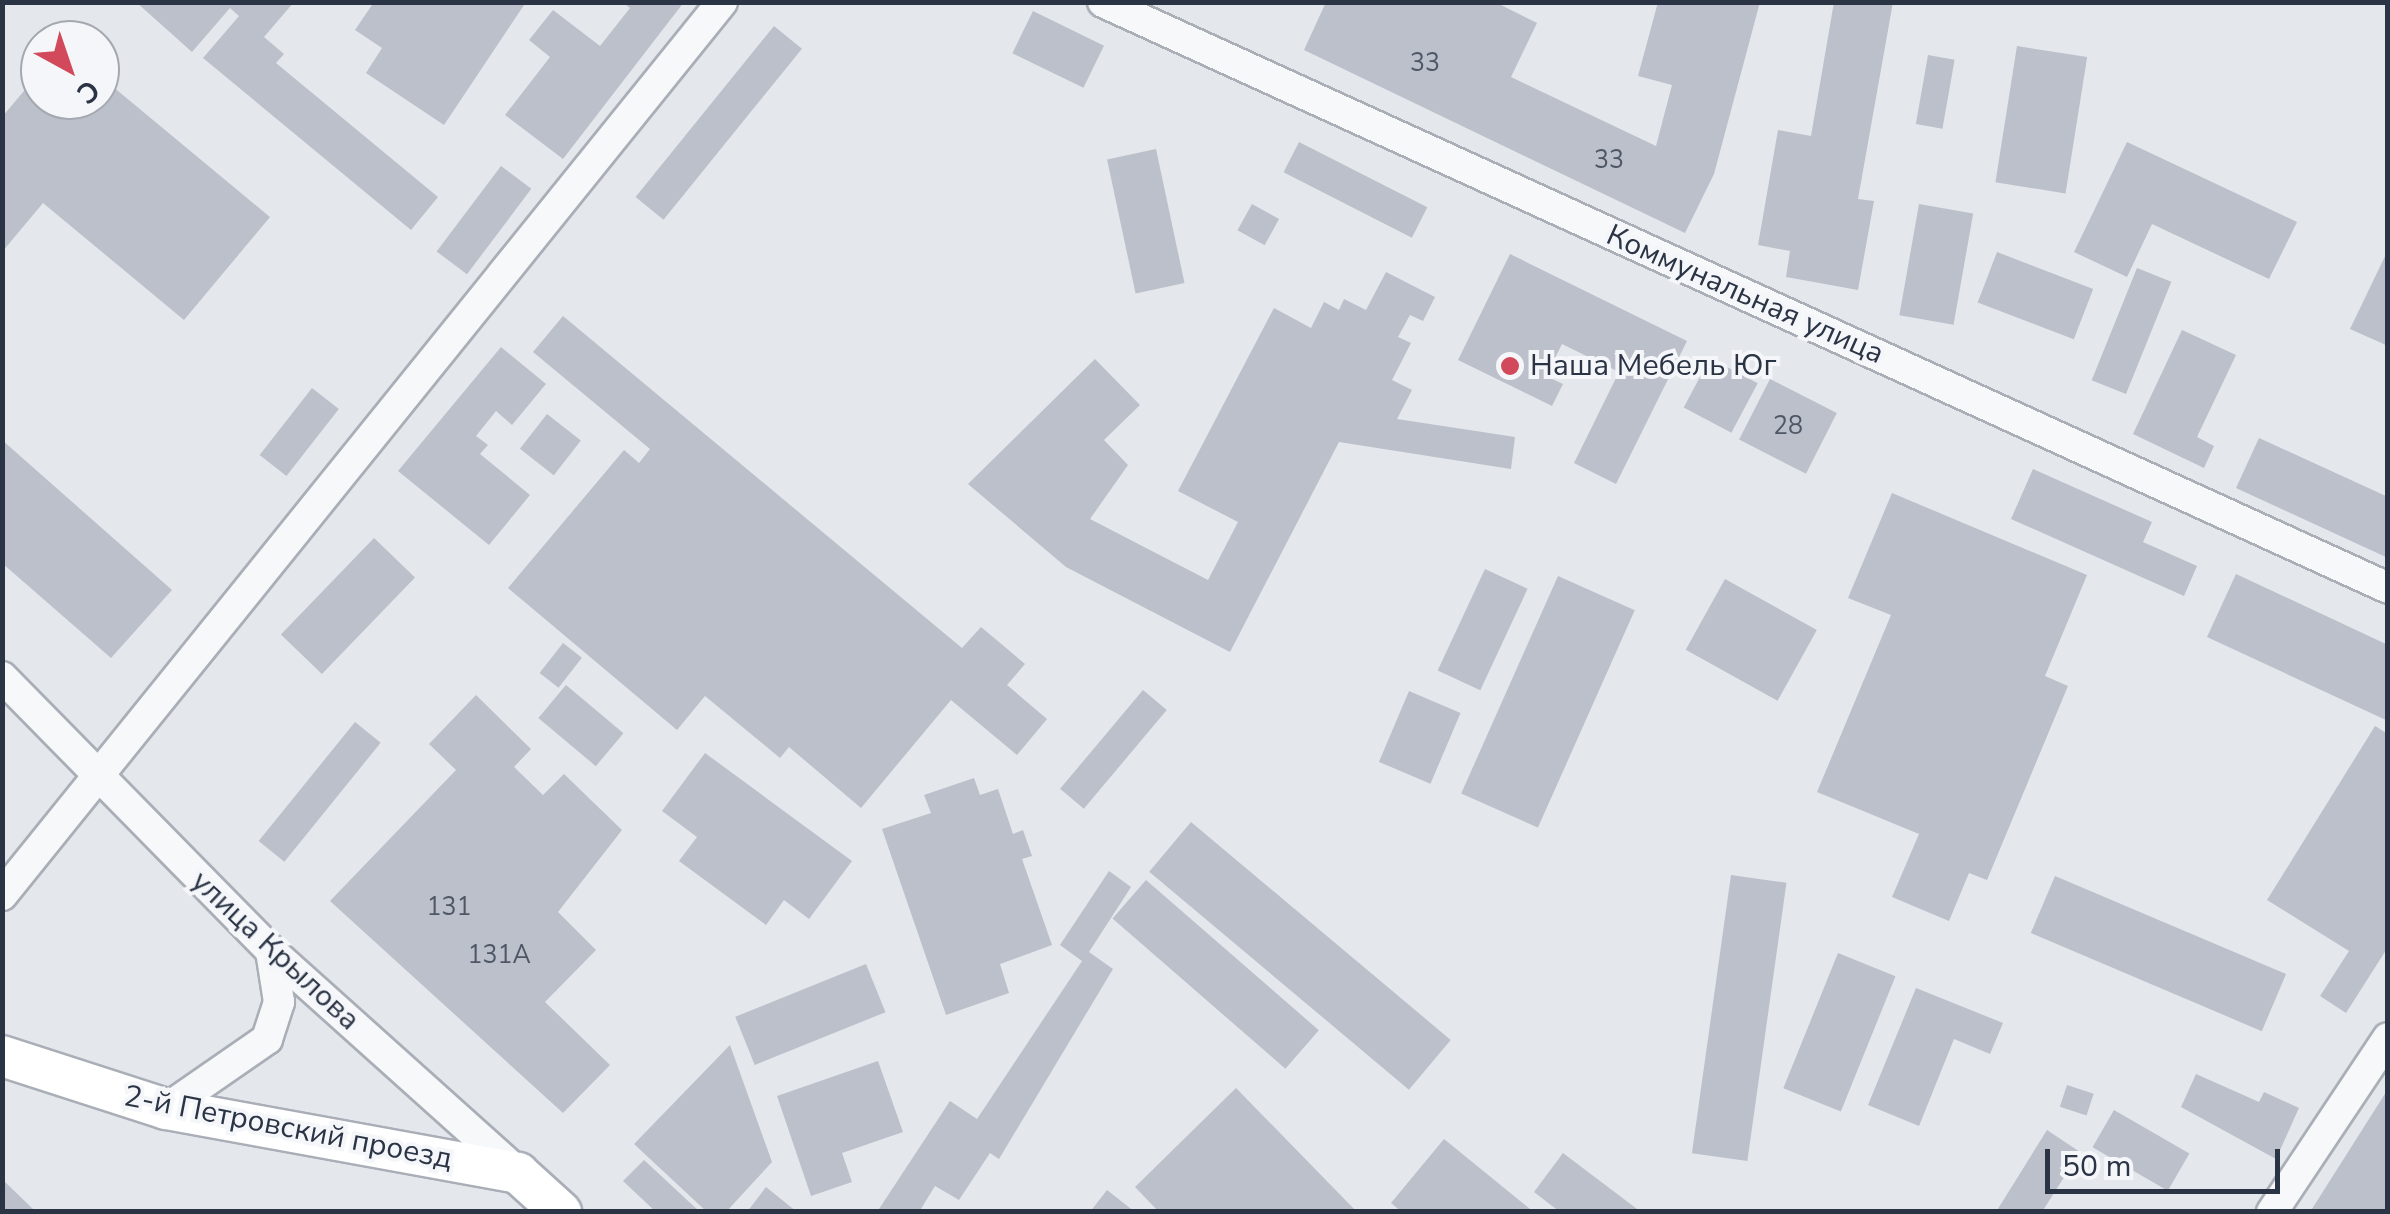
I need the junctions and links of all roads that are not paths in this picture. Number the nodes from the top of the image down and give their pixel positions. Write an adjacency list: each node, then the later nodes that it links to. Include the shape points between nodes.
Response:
1 (722, 2): 5 (street)
2 (1103, 2): 3 (street, Коммунальная улица)
3 (2388, 588)
4 (2, 677): 5 (street, улица Крылова)
5 (97, 776): 6 (street); 7 (street, улица Крылова)
6 (2, 895)
7 (271, 951): 10 (street, via 279,1002 267,1039); 11 (street, улица Крылова)
8 (2388, 1038): 13 (street)
9 (2, 1056): 10 (main road, 2-й Петровский проезд)
10 (166, 1110): 11 (main road, 2-й Петровский проезд)
11 (518, 1173): 12 (main road, улица Крылова)
12 (561, 1212)
13 (2272, 1212)

